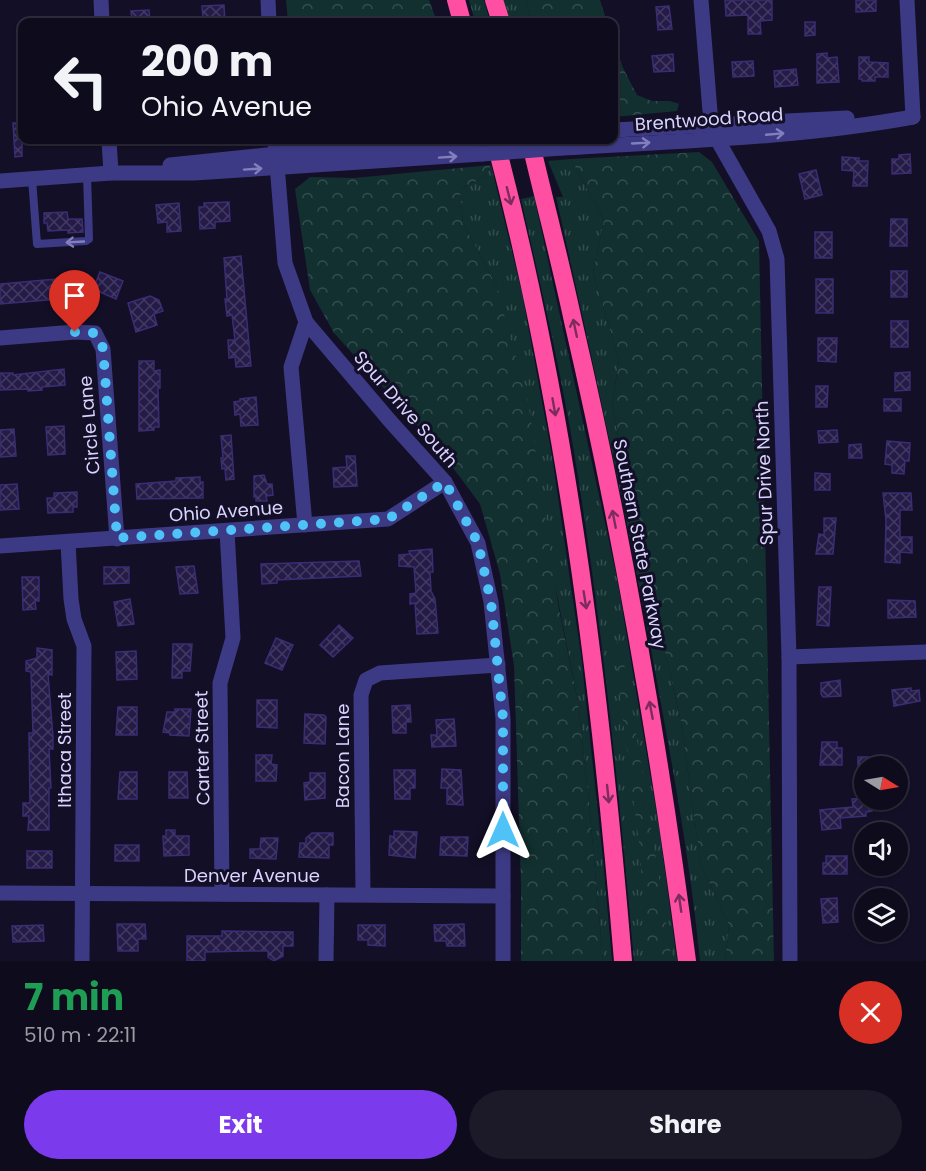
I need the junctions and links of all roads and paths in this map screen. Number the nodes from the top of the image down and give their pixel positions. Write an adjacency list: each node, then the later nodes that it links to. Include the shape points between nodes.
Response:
1 (100, 0): 7 (street)
2 (268, 0): 8 (street)
3 (456, 0): 9 (highway)
4 (495, 0): 10 (highway)
5 (701, 0): 12 (street, Spur Drive North)
6 (907, 0): 11 (street)
7 (102, 18)
8 (269, 18)
9 (461, 18)
10 (500, 18)
11 (920, 117): 12 (street, Brentwood Road); 14 (street, Brentwood Road, one-way to 11, via 866,126)
12 (711, 124): 13 (street, Brentwood Road); 14 (street, Spur Drive North)
13 (618, 130)
14 (717, 139): 18 (street, Brentwood Road, one-way to 14, bridge, via 562,148); 33 (street, Spur Drive North, via 769,231 777,259)
15 (109, 144): 20 (street)
16 (496, 144): 44 (highway, one-way to 44, via 546,360 568,488 603,739)
17 (531, 144): 45 (highway, Southern State Parkway, one-way to 17, via 655,733 629,595 573,321)
18 (480, 145): 19 (street, Brentwood Road)
19 (276, 154): 20 (street, Brentwood Road); 24 (street, Spur Drive South, via 285,264)
20 (111, 173): 21 (street, Brentwood Road)
21 (87, 175): 22 (street, Brentwood Road); 22 (lane, one-way to 22, via 86,241 37,244)
22 (32, 179): 23 (street, Brentwood Road)
23 (0, 182)
24 (306, 322): 26 (street, Spur Drive South); 27 (street, via 291,366)
25 (0, 338): 29 (street, Circle Lane, via 95,333 103,348)
26 (445, 482): 27 (street, Ohio Avenue, via 388,519); 34 (street, Spur Drive South, via 478,543 491,602)
27 (305, 525): 28 (street, Ohio Avenue)
28 (227, 531): 29 (street, Ohio Avenue); 37 (street, Carter Street, via 233,638 220,683)
29 (117, 538): 30 (street, Ohio Avenue)
30 (68, 542): 31 (street, Ohio Avenue); 36 (street, Ithaca Street, via 70,598 84,646)
31 (0, 546)
32 (926, 652): 33 (street)
33 (789, 657): 46 (street, Spur Drive North)
34 (498, 665): 38 (street, Bacon Lane, via 380,674 366,680 361,694); 40 (street, Spur Drive South, via 503,718)
35 (0, 893): 36 (street, Denver Avenue)
36 (82, 894): 37 (street, Denver Avenue); 41 (street, Ithaca Street)
37 (222, 894): 39 (street, Denver Avenue)
38 (363, 894): 39 (street, Denver Avenue); 40 (street, Denver Avenue)
39 (327, 895): 42 (street)
40 (503, 896): 43 (street, Spur Drive South)
41 (82, 961)
42 (326, 961)
43 (503, 961)
44 (623, 961)
45 (687, 961)
46 (790, 961)

